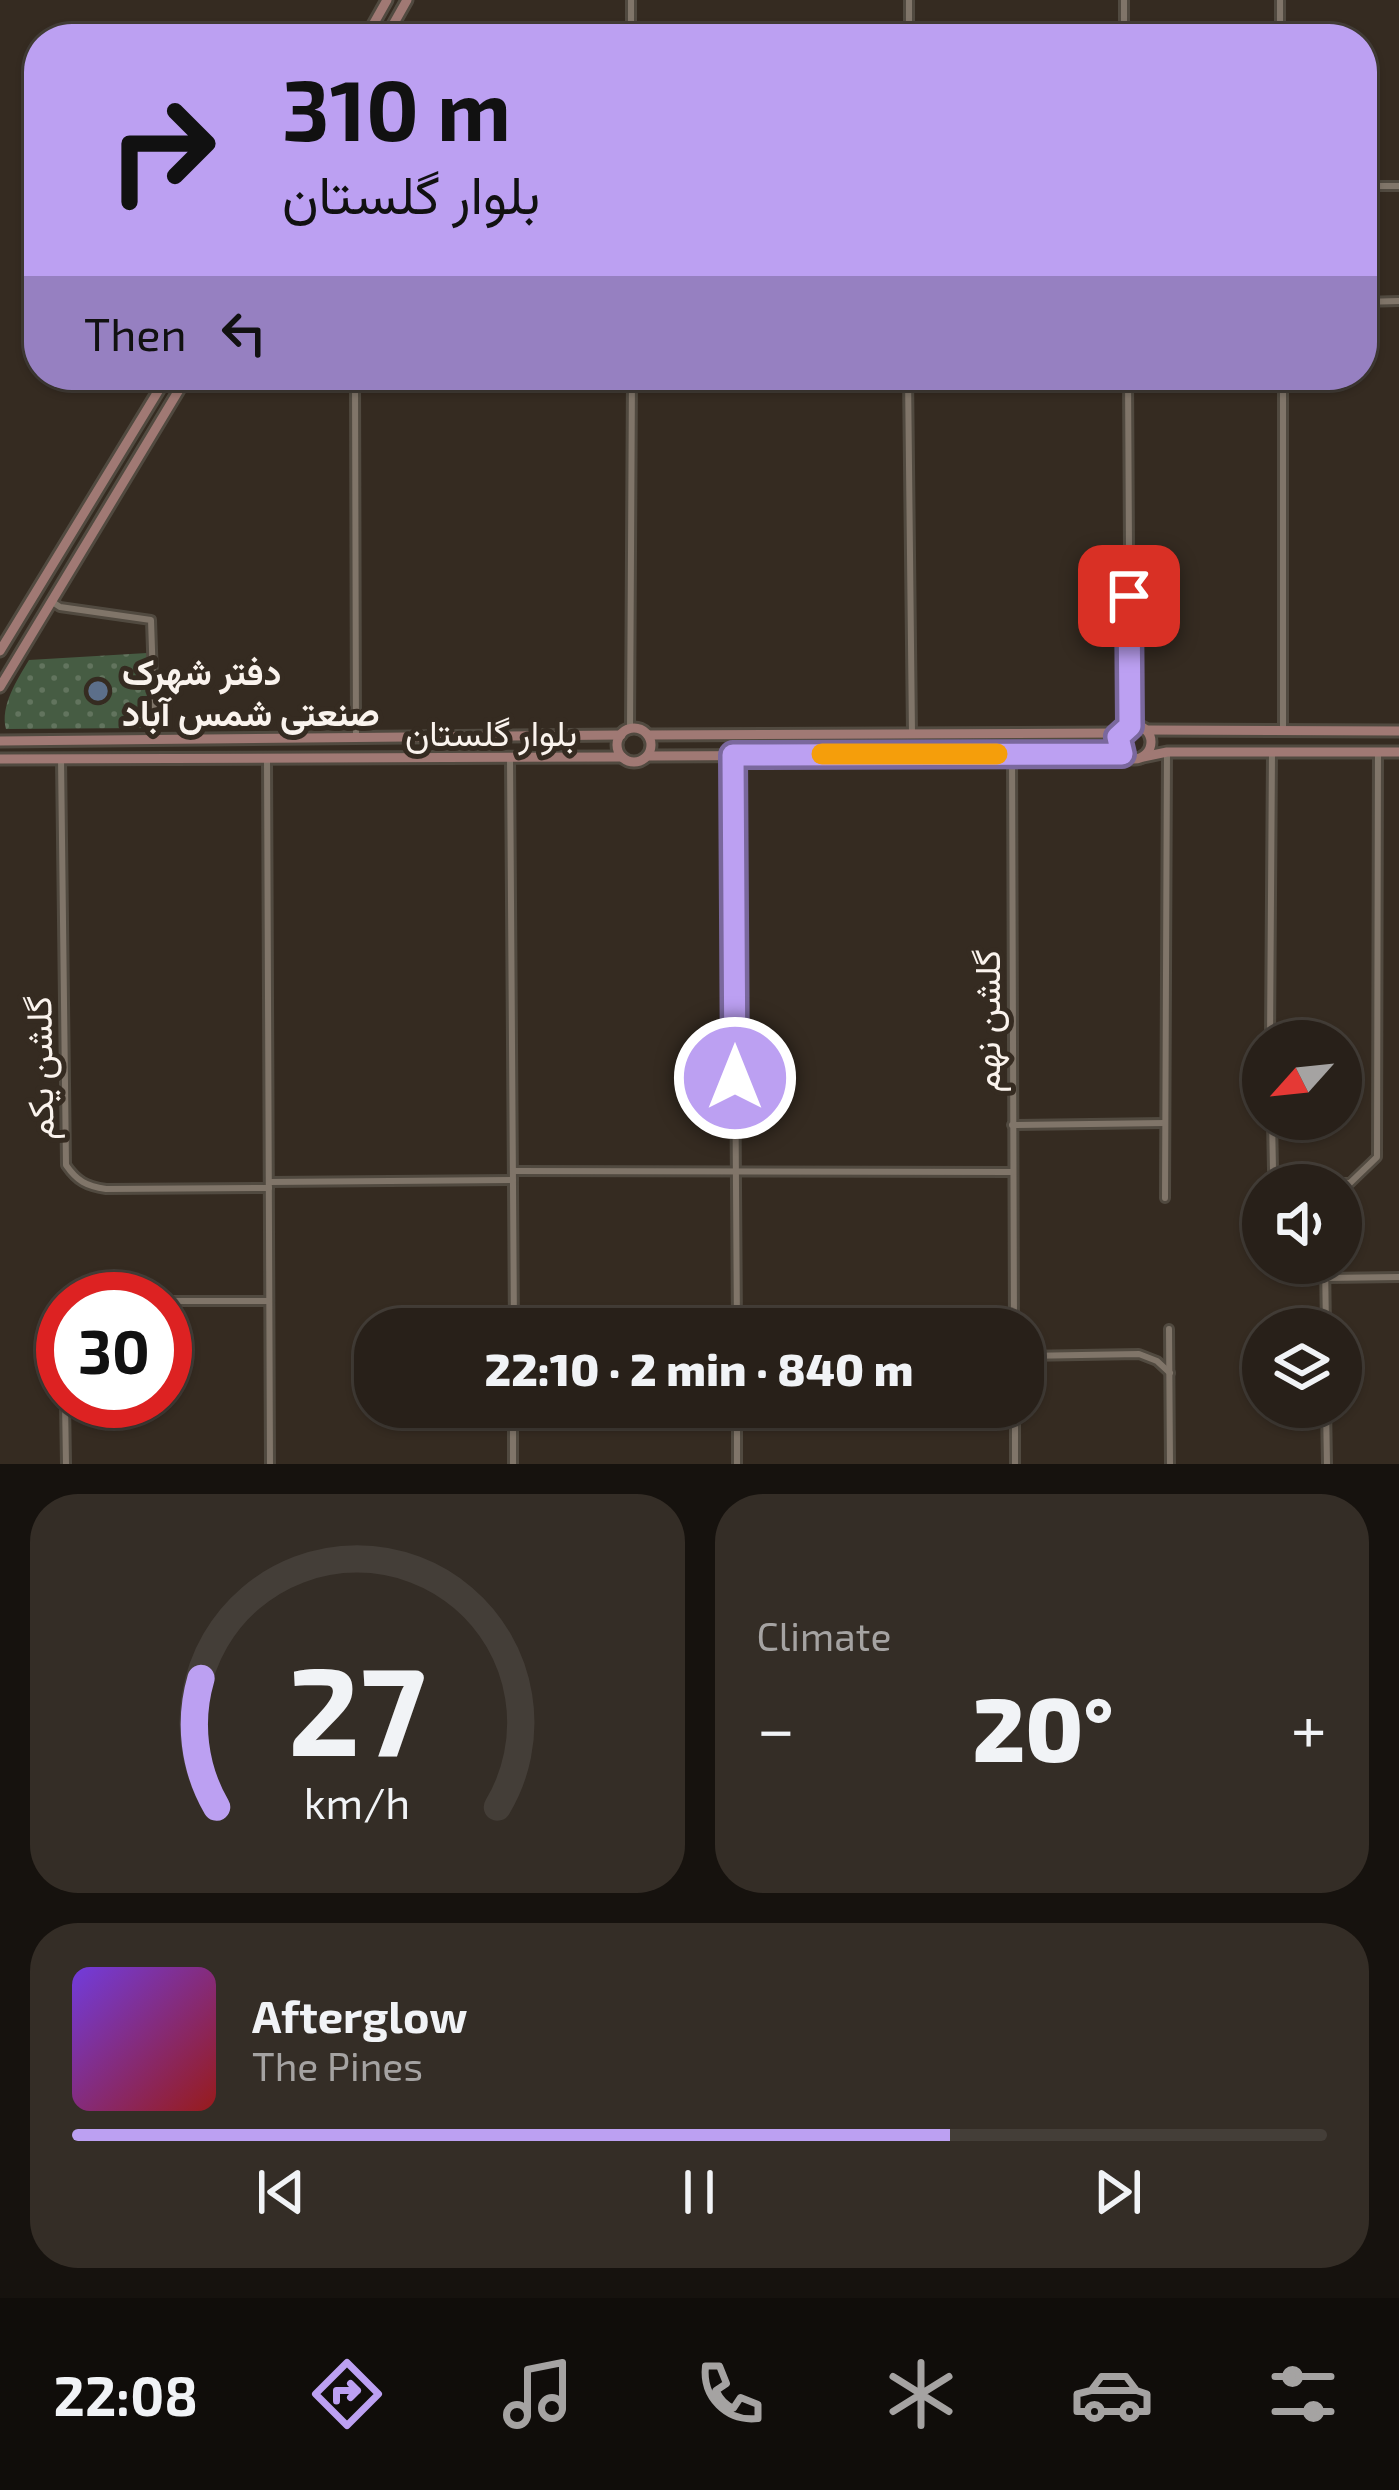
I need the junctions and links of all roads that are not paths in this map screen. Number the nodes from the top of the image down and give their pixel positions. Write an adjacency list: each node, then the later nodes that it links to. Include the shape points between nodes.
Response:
1 (159, 390): 9 (street)
2 (179, 390): 8 (street)
3 (355, 390): 19 (street)
4 (632, 390): 15 (street)
5 (908, 390): 17 (street)
6 (1129, 390): 11 (street)
7 (1283, 390): 13 (street)
8 (51, 601): 10 (street); 20 (street, via 151,620)
9 (0, 651)
10 (0, 687)
11 (1130, 726): 12 (street); 16 (street)
12 (1146, 730): 13 (street); 32 (street, via 1151,743)
13 (1283, 731): 14 (street)
14 (1399, 731)
15 (626, 732): 18 (street); 19 (street, بلوار گلستان); 31 (street, via 617,744)
16 (1120, 733): 17 (street); 28 (street)
17 (913, 734): 18 (street)
18 (648, 735): 30 (street)
19 (356, 737): 20 (street, بلوار گلستان)
20 (155, 738): 22 (street, بلوار گلستان)
21 (2, 739): 22 (street, بلوار گلستان)
22 (17, 741): 35 (street)
23 (1167, 752): 24 (street); 32 (street); 39 (street)
24 (1272, 752): 25 (street); 38 (street)
25 (1378, 752): 26 (street); 42 (street, via 1377,1157)
26 (1399, 752)
27 (1012, 754): 28 (street); 29 (street); 40 (street, گلشن نهم)
28 (1122, 754): 32 (street)
29 (733, 755): 30 (street); 41 (street)
30 (648, 756): 31 (street)
31 (622, 757): 36 (street, بلوار گلستان)
32 (1143, 757)
33 (62, 758): 35 (street, بلوار گلستان); 37 (street, بلوار گلستان); 45 (street, گلشن یکم, via 67,1165 88,1187 106,1189)
34 (0, 759): 35 (street, بلوار گلستان)
35 (16, 759)
36 (510, 759): 37 (street, بلوار گلستان); 44 (street)
37 (267, 760): 45 (street)
38 (1270, 1020)
39 (1165, 1124): 40 (street); 46 (street)
40 (1012, 1125): 43 (street, گلشن نهم)
41 (736, 1171): 43 (street, گلشن یکم); 44 (street, گلشن یکم); 52 (street)
42 (1362, 1171)
43 (1013, 1172): 53 (street, گلشن نهم)
44 (513, 1176): 45 (street, گلشن یکم); 51 (street)
45 (269, 1185): 50 (street)
46 (1165, 1198)
47 (1399, 1277): 48 (street)
48 (1362, 1278)
49 (192, 1301): 50 (street)
50 (269, 1301): 63 (street)
51 (514, 1308)
52 (737, 1308)
53 (1014, 1308)
54 (1169, 1329): 56 (street)
55 (1044, 1356): 56 (street, via 1139,1354)
56 (1170, 1373): 67 (street)
57 (65, 1428): 62 (street)
58 (513, 1428): 64 (street)
59 (737, 1428): 65 (street)
60 (1015, 1428): 66 (street)
61 (1326, 1428): 68 (street)
62 (66, 1464)
63 (270, 1464)
64 (513, 1464)
65 (737, 1464)
66 (1015, 1464)
67 (1170, 1464)
68 (1327, 1464)

